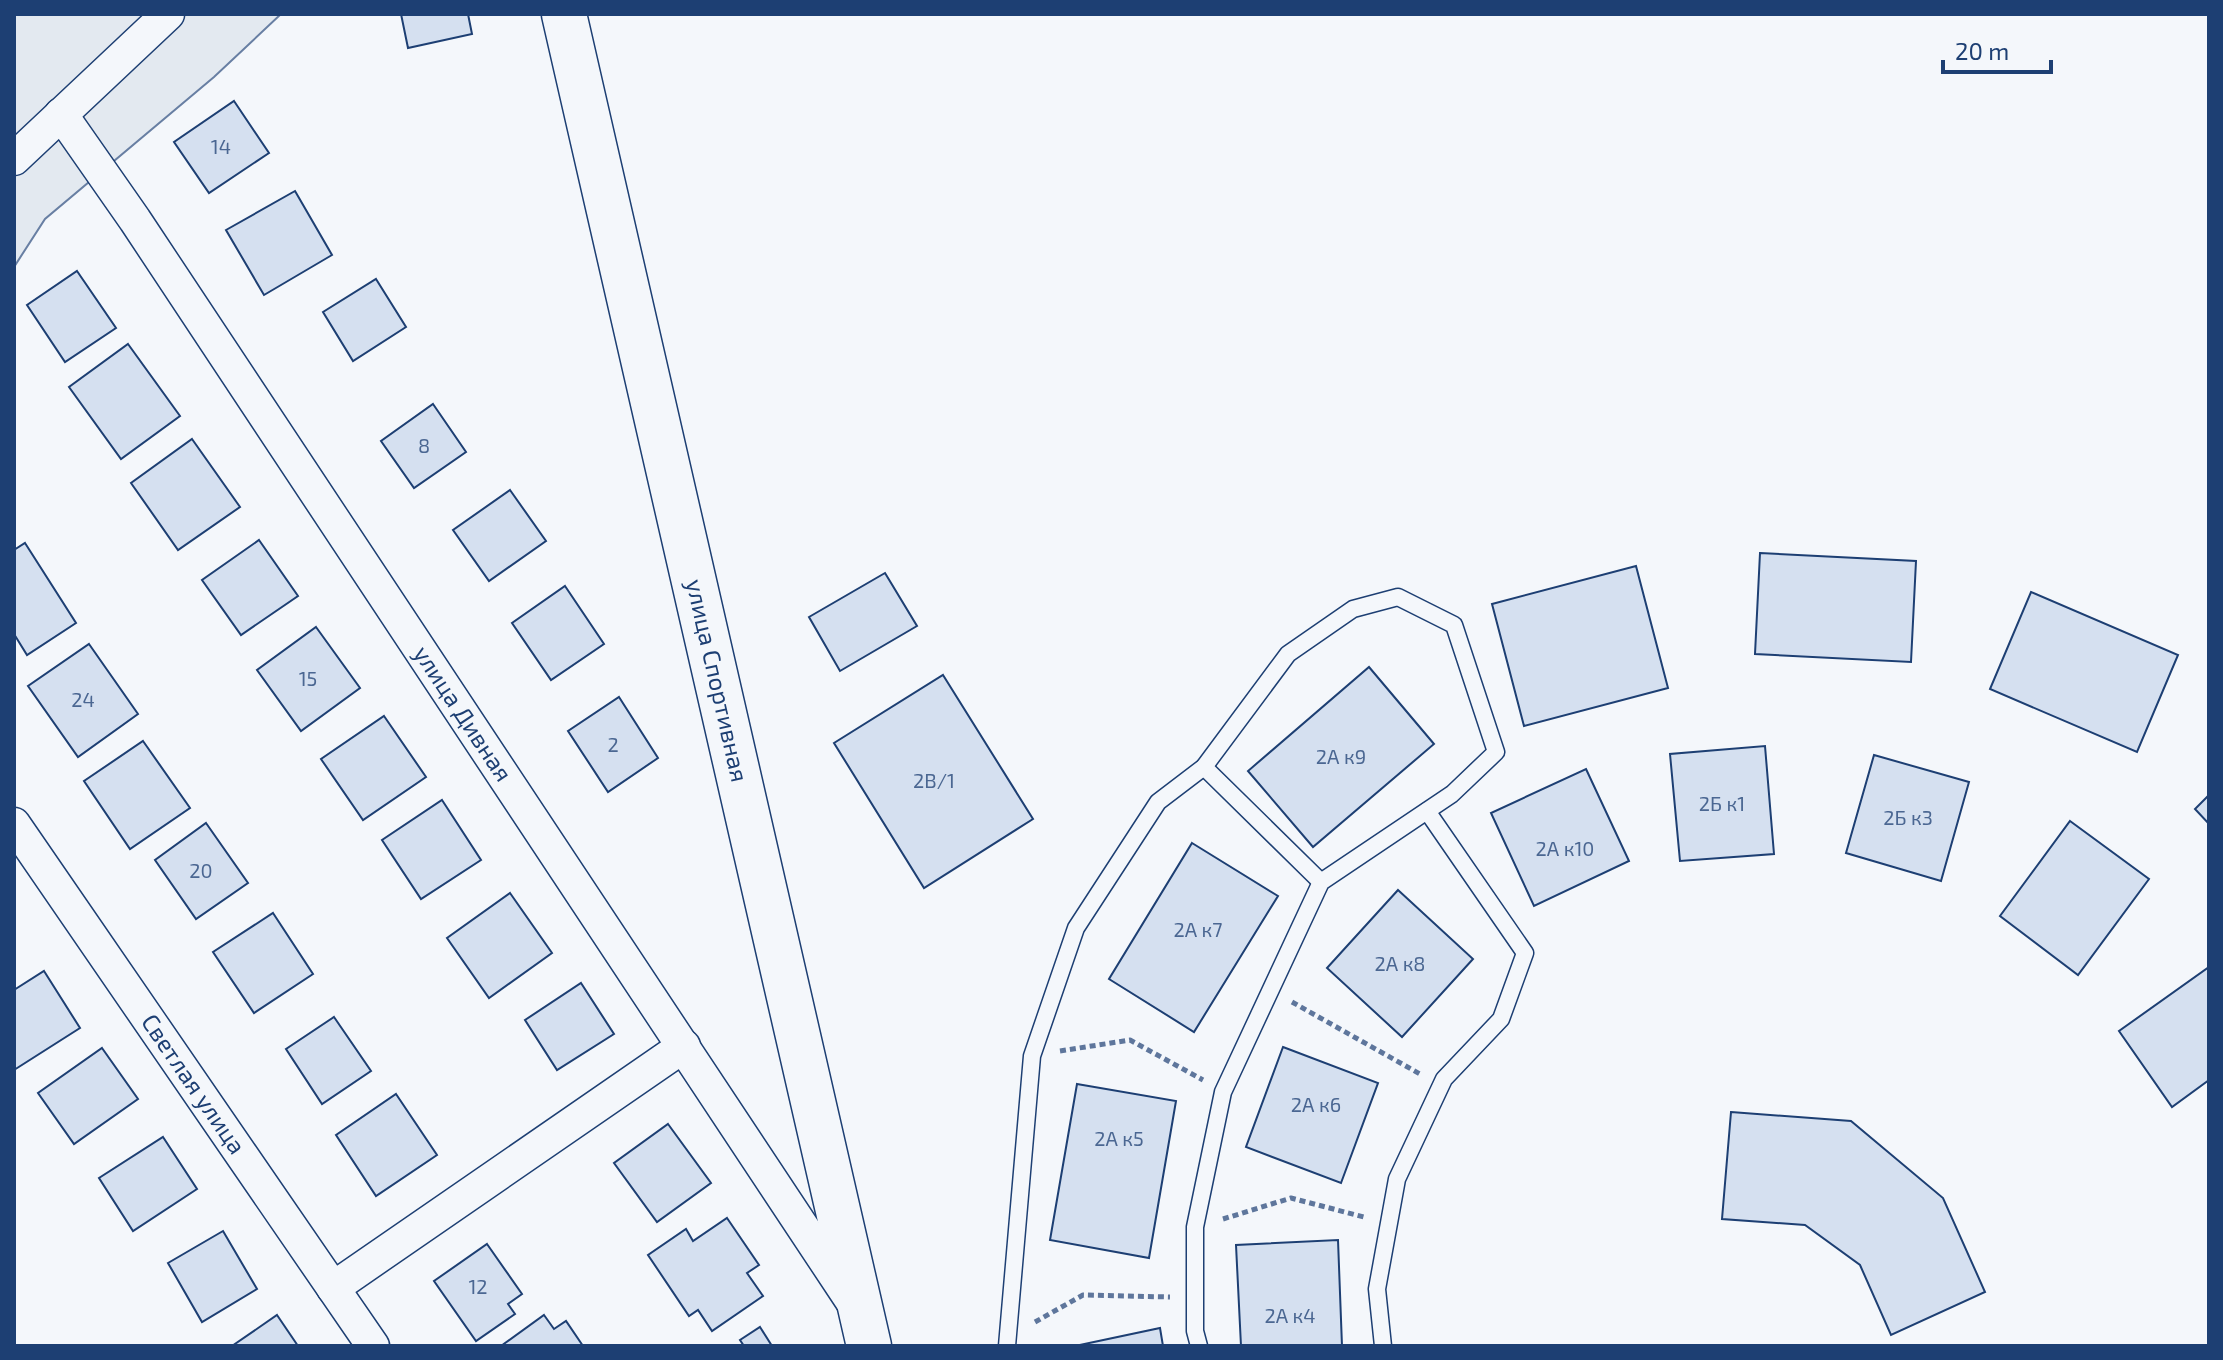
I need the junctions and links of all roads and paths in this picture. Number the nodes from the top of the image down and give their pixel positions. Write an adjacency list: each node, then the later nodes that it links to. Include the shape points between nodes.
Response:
1 (168, 14): 3 (street)
2 (564, 14): 18 (street, улица Спортивная)
3 (61, 114): 4 (street); 10 (street, улица Дивная)
4 (14, 159)
5 (1204, 767): 6 (lane, via 1288,654 1353,609 1398,597 1454,625 1496,752); 8 (lane); 11 (lane, via 1158,802 1076,928)
6 (1427, 811): 8 (lane); 12 (lane, via 1525,953 1501,1019)
7 (14, 824): 16 (street, Светлая улица)
8 (1321, 882): 9 (lane)
9 (1271, 990): 12 (path); 13 (lane)
10 (684, 1046): 16 (street); 18 (street, улица Дивная)
11 (1032, 1056): 13 (path, via 1130,1040); 19 (lane)
12 (1440, 1085): 14 (lane, via 1397,1179)
13 (1223, 1092): 15 (lane)
14 (1389, 1223): 15 (path, via 1291,1198); 22 (lane, via 1377,1289)
15 (1195, 1227): 17 (lane)
16 (333, 1288): 20 (street, Светлая улица)
17 (1195, 1297): 19 (path, via 1083,1295); 21 (lane)
18 (866, 1332)
19 (1007, 1342)
20 (373, 1346)
21 (1199, 1346)
22 (1383, 1346)

